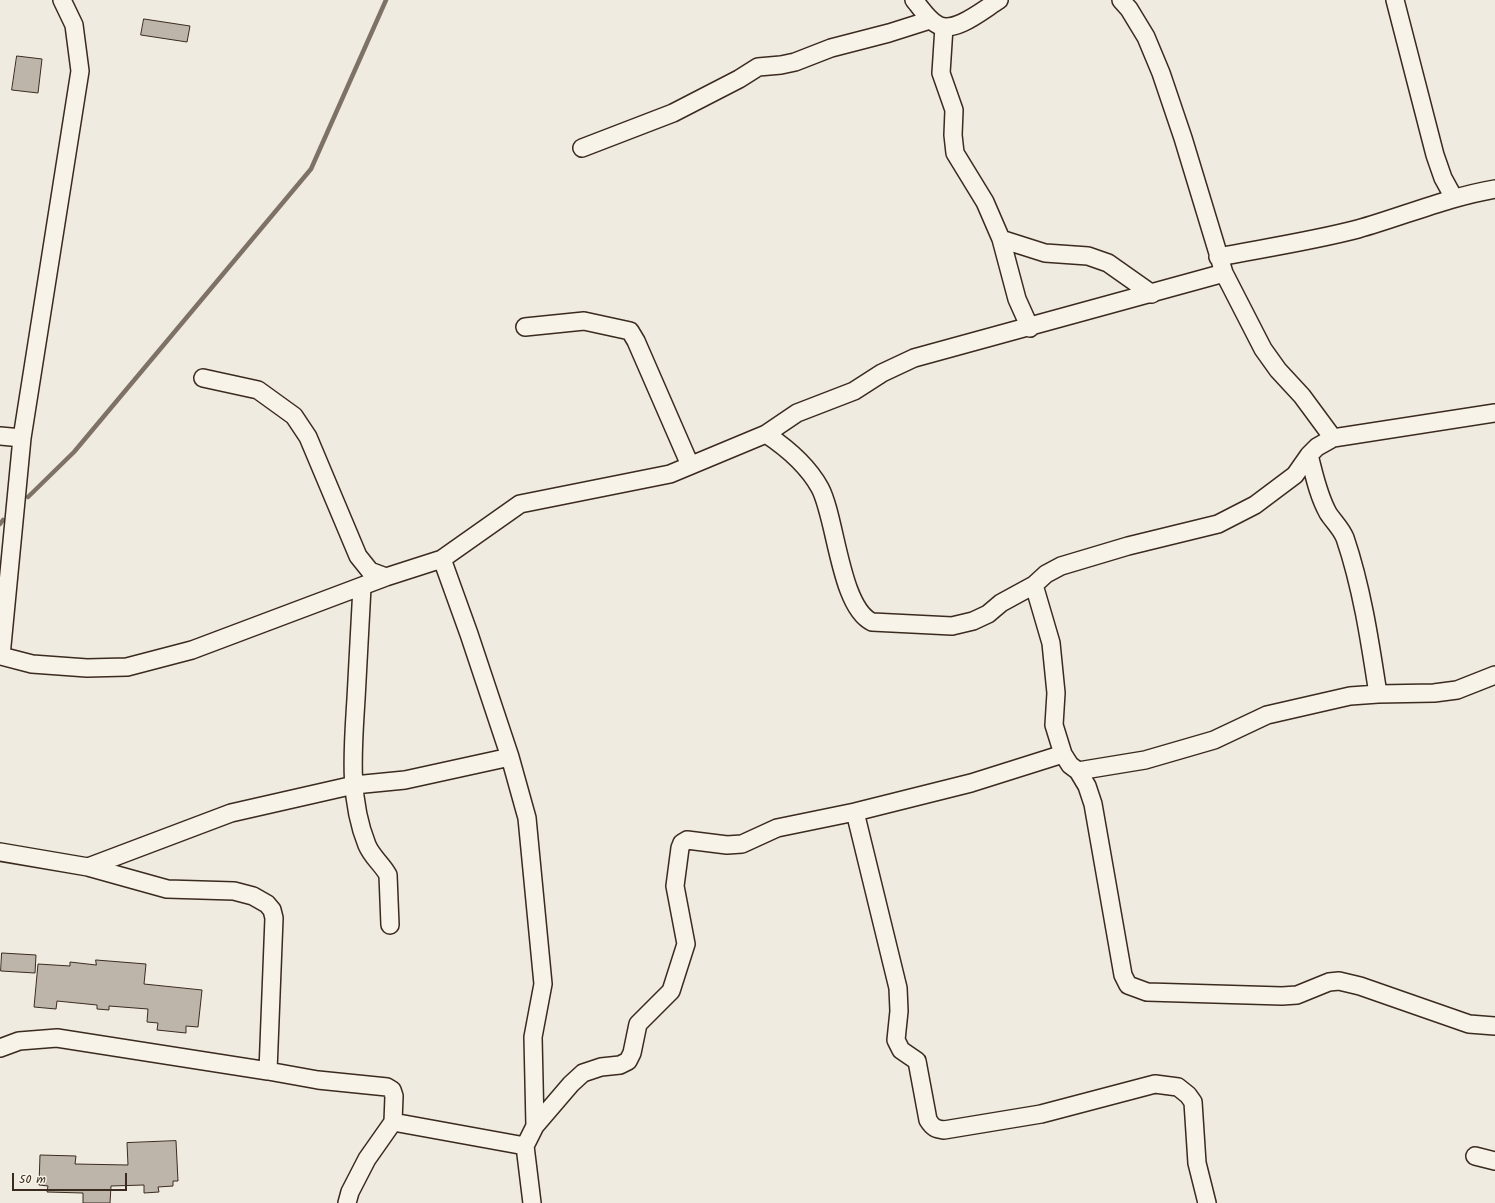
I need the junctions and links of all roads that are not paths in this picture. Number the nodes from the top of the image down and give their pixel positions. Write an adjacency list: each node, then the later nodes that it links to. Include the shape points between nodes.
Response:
1 (62, 0): 20 (street, via 74,25 80,71)
2 (914, 0): 6 (street)
3 (999, 0): 6 (street, via 954,27)
4 (1121, 0): 11 (street, via 1146,37 1161,73)
5 (1395, 0): 9 (street, via 1435,155)
6 (937, 23): 7 (street, via 831,48 795,62 758,67 673,113); 10 (street, via 941,73 954,110 955,153 985,202)
7 (582, 148)
8 (1495, 189): 9 (street)
9 (1454, 198): 11 (street, via 1346,232)
10 (1001, 239): 13 (street, via 1045,253 1088,256 1108,262); 15 (street, via 1017,299)
11 (1218, 257): 12 (street)
12 (1224, 273): 13 (street); 21 (street, via 1263,349)
13 (1152, 294): 15 (street)
14 (525, 327): 23 (street, via 584,321 630,332)
15 (1030, 328): 18 (street, via 914,358 882,373 854,391 797,413)
16 (203, 378): 25 (street, via 258,390 294,416 308,437 358,556 370,571)
17 (1495, 413): 21 (street)
18 (766, 434): 23 (street); 26 (street, via 793,454 820,488 841,566 858,610 864,618 872,622 952,626 988,614 1001,603)
19 (0, 436): 20 (street)
20 (22, 438): 28 (street)
21 (1333, 438): 22 (street)
22 (1309, 455): 26 (street, via 1295,475 1236,516 1218,524 1061,566 1046,574); 30 (street, via 1323,501 1344,536 1351,558 1369,638)
23 (690, 465): 24 (street, via 670,474 520,504)
24 (442, 558): 25 (street); 32 (street)
25 (386, 577): 27 (street)
26 (1034, 585): 31 (street, via 1051,643 1056,693 1054,725)
27 (362, 586): 28 (street, via 192,650 127,666 87,668); 34 (street, via 352,752)
28 (1, 659)
29 (1495, 675): 30 (street, via 1457,690)
30 (1378, 694): 33 (street, via 1350,696 1267,715 1214,740 1145,760)
31 (1063, 754): 33 (street, via 1070,765); 35 (street, via 971,783)
32 (510, 757): 34 (street, via 405,780); 43 (street, via 527,818 543,984 533,1037)
33 (1078, 771): 39 (street, via 1093,804 1123,975 1128,985 1147,992 1282,996 1297,995 1329,982 1339,981 1469,1024)
34 (354, 785): 37 (street, via 231,813); 38 (street, via 367,846 388,875)
35 (855, 812): 43 (street, via 777,828 735,846 688,840 682,843 675,886 686,944 671,991 638,1024 628,1061 583,1073); 49 (street, via 898,988 896,1040 901,1050 917,1061 920,1067 928,1120 931,1125 944,1130 1041,1114 1155,1084 1178,1087 1193,1102 1197,1163)
36 (0, 852): 37 (street)
37 (88, 867): 41 (street, via 166,889 234,891 253,896 267,904 274,918)
38 (390, 925)
39 (1495, 1026)
40 (0, 1048): 41 (street, via 18,1041 57,1038)
41 (268, 1071): 42 (street, via 318,1080 387,1087 392,1090 394,1096)
42 (393, 1122): 44 (street); 47 (street, via 367,1160)
43 (535, 1126): 44 (street)
44 (525, 1146): 48 (street)
45 (1475, 1156): 46 (street)
46 (1495, 1161)
47 (346, 1203)
48 (532, 1203)
49 (1207, 1203)

